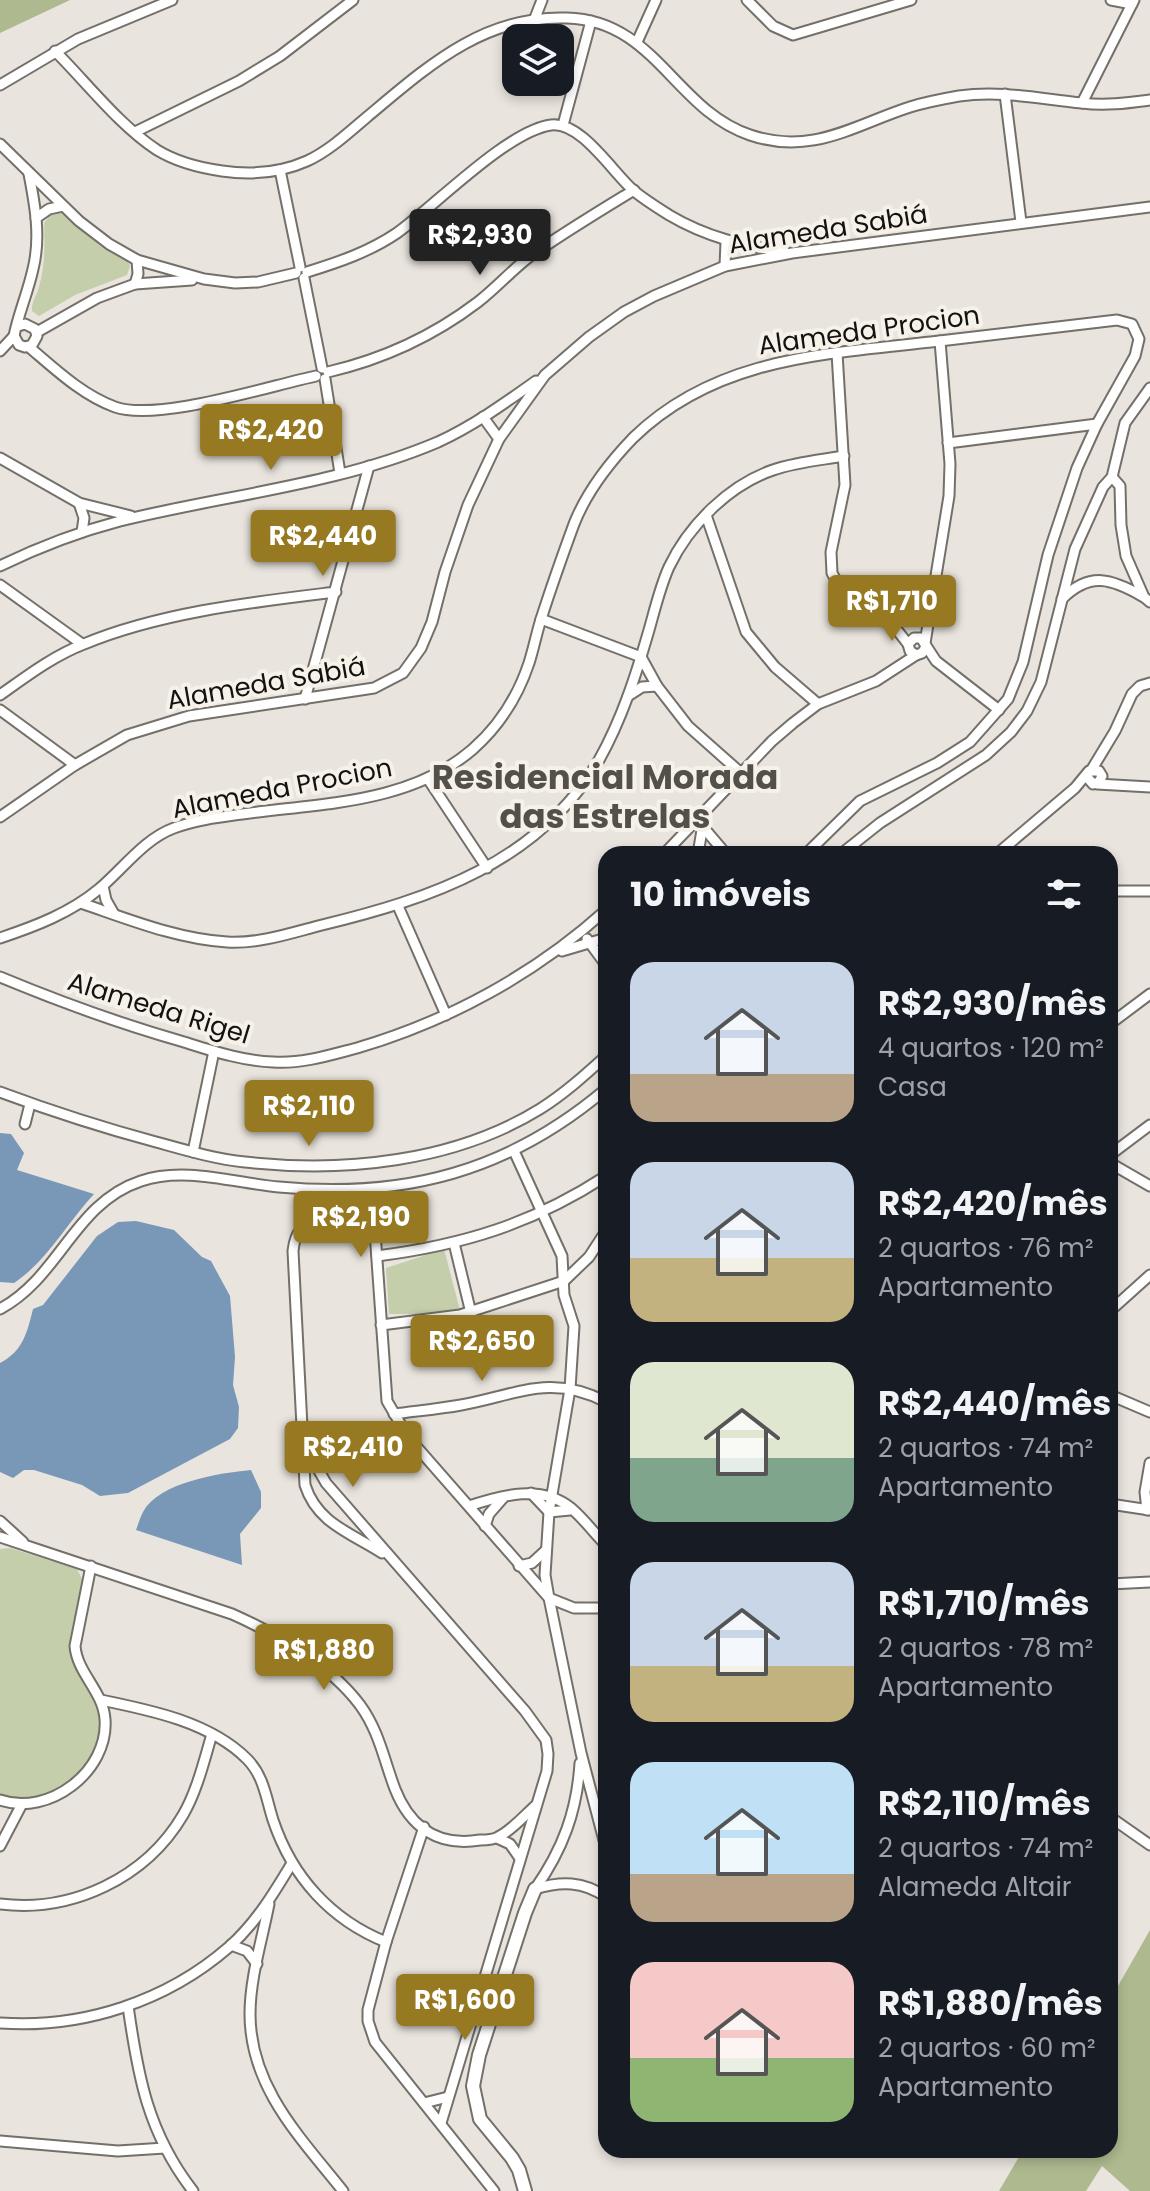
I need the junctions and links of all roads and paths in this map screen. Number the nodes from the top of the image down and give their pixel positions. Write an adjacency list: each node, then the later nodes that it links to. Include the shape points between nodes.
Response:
1 (172, 0): 12 (street)
2 (542, 0): 9 (street)
3 (656, 0): 11 (street)
4 (747, 0): 5 (street, via 773,26 793,35)
5 (911, 0)
6 (1111, 0): 8 (street)
7 (351, 1): 18 (street, via 239,81)
8 (1133, 2): 16 (street)
9 (535, 18): 10 (street); 20 (street, via 464,43 329,148)
10 (591, 21): 11 (street); 17 (street)
11 (637, 42): 14 (street, via 726,126 787,142 832,138 936,100)
12 (55, 51): 13 (street); 18 (street)
13 (2, 86)
14 (1005, 94): 16 (street); 26 (street)
15 (1150, 100): 16 (street)
16 (1082, 103)
17 (563, 125): 22 (street, via 579,134); 31 (street, via 535,129 517,140 394,235 346,261)
18 (135, 132): 20 (street, via 158,151 208,169)
19 (0, 144): 21 (street)
20 (280, 170): 31 (street)
21 (29, 174): 23 (street); 25 (street)
22 (634, 190): 27 (street, via 669,215); 41 (street, via 547,245 436,331 377,359)
23 (63, 206): 25 (street); 29 (street)
24 (1150, 207): 26 (street, Alameda Sabiá)
25 (36, 218): 34 (street, via 34,266)
26 (1021, 222): 28 (street, Alameda Sabiá)
27 (726, 242): 28 (street); 30 (street)
28 (792, 253): 30 (street, Alameda Sabiá)
29 (137, 260): 32 (street); 33 (street)
30 (725, 266): 42 (street, Alameda Sabiá, via 624,312)
31 (302, 273): 32 (street, via 258,282); 41 (street)
32 (204, 279): 33 (street)
33 (135, 284): 35 (street, via 97,298)
34 (18, 326): 35 (street, via 29,324); 36 (street)
35 (37, 332): 38 (street)
36 (14, 336): 38 (street, via 19,345); 39 (street)
37 (940, 341): 40 (street, Alameda Procion); 45 (street, Alameda Procion, via 1117,320 1132,324 1138,333 1135,356); 47 (street)
38 (29, 347): 41 (street, via 93,397 138,412)
39 (0, 351)
40 (837, 353): 48 (street); 64 (street, Alameda Procion, via 728,376 648,424 608,465 588,495)
41 (323, 374): 51 (street)
42 (545, 375): 44 (street); 46 (street, Alameda Sabiá)
43 (1150, 388): 52 (street, via 1125,423)
44 (483, 417): 46 (street); 50 (street, via 439,441)
45 (1097, 424): 47 (street); 75 (street, via 1048,555 1015,687)
46 (499, 439): 72 (street, Alameda Sabiá, via 468,505 432,622 411,664 374,688)
47 (948, 443): 66 (street, via 948,516)
48 (844, 456): 54 (street, via 759,476); 66 (street, via 832,573 846,591)
49 (0, 458): 53 (street)
50 (369, 466): 51 (street); 61 (street)
51 (340, 473): 55 (street)
52 (1112, 477): 62 (street, via 1121,491 1126,556); 63 (street, via 1085,525)
53 (79, 503): 55 (street); 56 (street)
54 (706, 515): 57 (street); 58 (street)
55 (138, 517): 56 (street)
56 (82, 532): 59 (street)
57 (689, 536): 58 (street, via 705,535); 67 (street, via 670,566)
58 (714, 541): 73 (street, via 746,632 775,667)
59 (0, 566)
60 (0, 585): 65 (street)
61 (336, 592): 65 (street, via 175,617); 72 (street)
62 (1147, 600): 63 (street, via 1118,582 1099,581 1079,585)
63 (1060, 601): 89 (street, via 1041,682 1011,732 986,755)
64 (541, 619): 67 (street); 79 (street, Alameda Procion, via 529,664 500,721 473,749)
65 (82, 644): 70 (street)
66 (917, 646): 73 (street, via 876,681); 75 (street)
67 (641, 657): 69 (street); 71 (street)
68 (1150, 683): 78 (street, via 1132,694)
69 (657, 686): 71 (street); 77 (street, via 688,726)
70 (0, 695)
71 (628, 696): 91 (street, via 597,763 562,810)
72 (305, 699): 76 (street, Alameda Sabiá, via 155,725)
73 (818, 704): 77 (street)
74 (0, 710): 76 (street)
75 (999, 710): 88 (street, via 970,742 860,801)
76 (75, 765): 82 (street, Alameda Sabiá)
77 (741, 773): 81 (street)
78 (1095, 777): 80 (street); 90 (street)
79 (428, 779): 91 (street); 92 (street, Alameda Procion, via 385,793 177,827 152,840)
80 (1150, 787)
81 (705, 812): 83 (street); 84 (street)
82 (0, 817)
83 (687, 830): 84 (street); 85 (street)
84 (702, 831): 86 (street); 87 (street)
85 (672, 846)
86 (701, 846)
87 (716, 846)
88 (814, 846)
89 (851, 846)
90 (1006, 846)
91 (487, 868): 96 (street)
92 (103, 886): 95 (street, Alameda Procion); 97 (street)
93 (1150, 891): 94 (street)
94 (1118, 892)
95 (81, 903): 97 (street); 100 (street, Alameda Procion)
96 (398, 906): 97 (street, via 246,942 193,937); 107 (street)
97 (114, 914)
98 (598, 917): 99 (street, Alameda Rigel)
99 (585, 929): 102 (street); 103 (street, Alameda Rigel)
100 (0, 938)
101 (598, 940): 102 (street)
102 (588, 943): 103 (street); 104 (street)
103 (555, 953): 107 (street, Alameda Rigel)
104 (598, 955)
105 (0, 977): 109 (street, Alameda Rigel, via 121,1024)
106 (1150, 994): 108 (street)
107 (446, 1015): 109 (street, Alameda Rigel, via 373,1043 296,1062 251,1060)
108 (1118, 1018)
109 (214, 1051): 118 (street)
110 (598, 1063): 118 (street, via 569,1089 506,1127 424,1155 296,1165)
111 (0, 1092): 113 (street)
112 (598, 1095): 117 (street)
113 (30, 1104): 114 (street); 118 (street)
114 (25, 1124)
115 (1150, 1125): 116 (street)
116 (1118, 1149)
117 (514, 1151): 122 (street, via 460,1173); 123 (street)
118 (193, 1152)
119 (1118, 1168): 121 (street)
120 (598, 1181): 123 (street)
121 (1150, 1186)
122 (372, 1190): 127 (street); 130 (street, via 281,1187 192,1176 143,1180 94,1207)
123 (541, 1214): 125 (street); 129 (street, via 562,1256)
124 (327, 1222): 141 (street, via 301,1228 295,1235)
125 (454, 1243): 127 (street); 134 (street)
126 (598, 1243): 129 (street)
127 (377, 1256): 135 (street)
128 (1150, 1275): 132 (street)
129 (564, 1281): 134 (street); 136 (street, via 574,1326)
130 (22, 1294): 131 (street); 133 (street)
131 (0, 1301)
132 (1118, 1304)
133 (0, 1309)
134 (471, 1313): 135 (street)
135 (381, 1325): 140 (street, via 384,1386)
136 (570, 1389): 138 (street); 140 (street, via 541,1387); 146 (street)
137 (1118, 1398): 139 (street)
138 (598, 1399)
139 (1150, 1412)
140 (394, 1414): 149 (street)
141 (302, 1426): 143 (street); 144 (street)
142 (1150, 1463): 151 (street, via 1145,1492)
143 (318, 1469): 144 (street); 154 (street)
144 (304, 1474): 156 (street, via 316,1509)
145 (531, 1493): 146 (street); 147 (street); 152 (street)
146 (551, 1496): 150 (street); 152 (street)
147 (503, 1498): 149 (street); 155 (street)
148 (1118, 1505): 151 (street)
149 (469, 1506): 155 (street)
150 (574, 1510): 152 (street); 157 (street)
151 (1149, 1510)
152 (549, 1512): 160 (street)
153 (0, 1521): 159 (street)
154 (361, 1523): 156 (street); 161 (street)
155 (485, 1526): 163 (street)
156 (352, 1534): 161 (street)
157 (598, 1536)
158 (0, 1537): 159 (street)
159 (28, 1547): 162 (street)
160 (545, 1551): 163 (street); 166 (street)
161 (392, 1559): 175 (street, via 546,1740 547,1771)
162 (91, 1566): 170 (street, via 75,1646 76,1659); 180 (street, via 232,1614 294,1647 359,1704 373,1725 395,1790 411,1818)
163 (519, 1566): 166 (street)
164 (1150, 1582): 165 (street)
165 (1118, 1584)
166 (549, 1598): 167 (street); 169 (street)
167 (574, 1608): 168 (street); 169 (street, via 564,1610)
168 (598, 1608)
169 (553, 1627): 172 (street)
170 (101, 1700): 171 (street); 174 (street, via 105,1730 81,1779 50,1798)
171 (212, 1734): 185 (street, via 255,1769); 189 (street, via 183,1814 131,1871 84,1896 55,1903)
172 (581, 1753): 176 (street); 177 (street)
173 (0, 1800): 174 (street)
174 (22, 1804): 183 (street)
175 (538, 1804): 181 (street); 184 (street)
176 (574, 1813): 177 (street); 186 (street, via 563,1845)
177 (595, 1813): 178 (street)
178 (598, 1823)
179 (1118, 1823): 182 (street)
180 (424, 1827): 181 (street, via 431,1836 449,1841); 190 (street)
181 (497, 1838): 184 (street)
182 (1150, 1845)
183 (0, 1846)
184 (519, 1857): 195 (street)
185 (292, 1863): 188 (street); 190 (street, via 336,1914)
186 (535, 1889): 187 (street, via 571,1883); 203 (street, via 473,2086 480,2119 512,2158)
187 (598, 1892)
188 (271, 1898): 191 (street); 192 (street)
189 (0, 1904)
190 (386, 1942): 196 (street, via 368,2021 375,2042)
191 (231, 1945): 192 (street, via 247,1951); 193 (street, via 180,1981)
192 (257, 1964): 201 (street, via 250,2025 263,2080 280,2112)
193 (128, 2006): 194 (street, via 46,2023); 199 (street, via 142,2090)
194 (0, 2023)
195 (448, 2097): 196 (street); 197 (street)
196 (424, 2103): 197 (street)
197 (441, 2123): 202 (street)
198 (0, 2141): 199 (street, via 118,2151)
199 (165, 2148): 200 (street)
200 (193, 2191)
201 (343, 2191)
202 (494, 2191)
203 (525, 2191)

